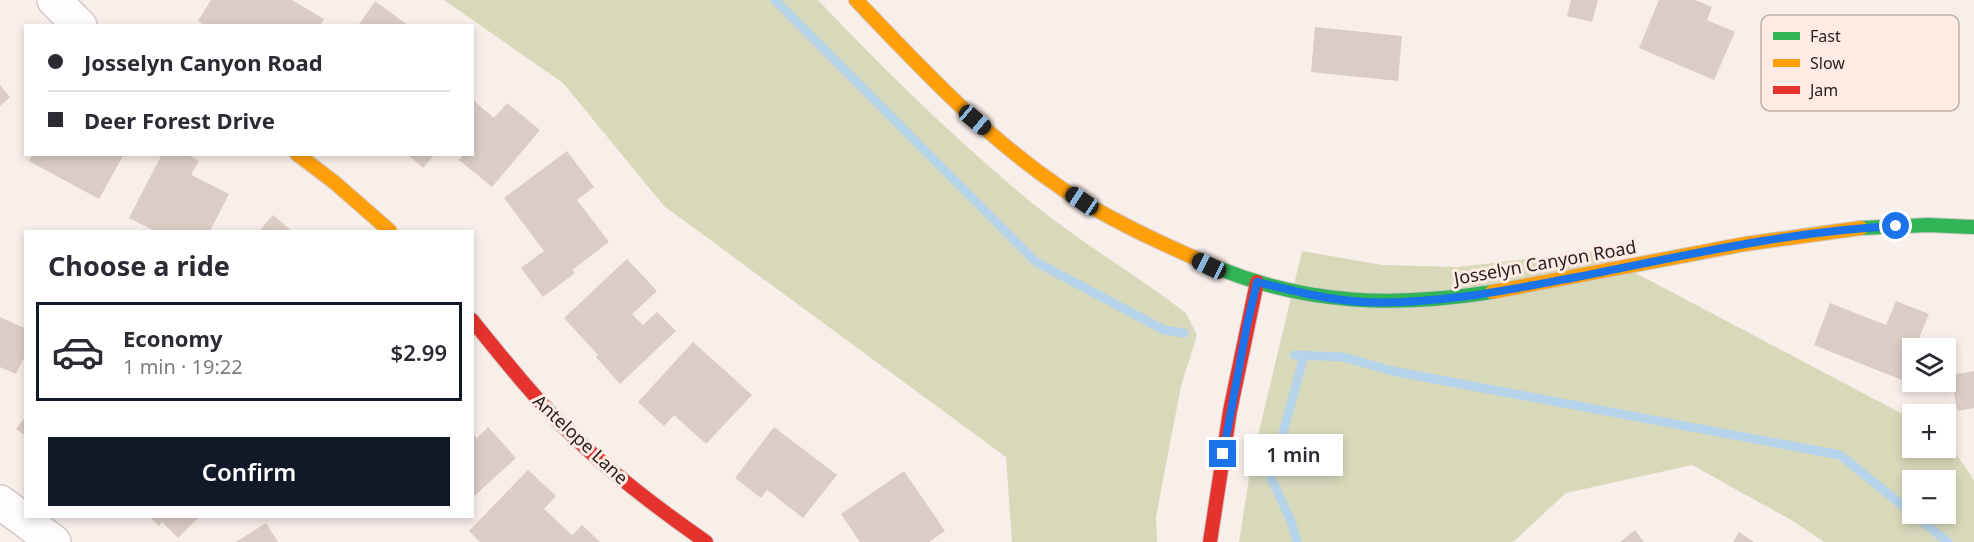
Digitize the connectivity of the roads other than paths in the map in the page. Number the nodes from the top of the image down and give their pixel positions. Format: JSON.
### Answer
{"nodes":[{"id":1,"x":54,"y":0,"type":"edge"},
{"id":2,"x":856,"y":0,"type":"edge"},
{"id":3,"x":78,"y":24,"type":"edge"},
{"id":4,"x":300,"y":156,"type":"edge"},
{"id":5,"x":1974,"y":227,"type":"edge"},
{"id":6,"x":389,"y":230,"type":"edge"},
{"id":7,"x":1257,"y":282,"type":"junction"},
{"id":8,"x":474,"y":322,"type":"edge"},
{"id":9,"x":0,"y":502,"type":"edge"},
{"id":10,"x":54,"y":542,"type":"edge"},
{"id":11,"x":706,"y":542,"type":"edge"},
{"id":12,"x":1210,"y":542,"type":"edge"}],
"edges":[{"from":1,"to":3,"type":"street"},
{"from":2,"to":7,"type":"street","name":"Josselyn Canyon Road"},
{"from":4,"to":6,"type":"street"},
{"from":5,"to":7,"type":"street","name":"Josselyn Canyon Road"},
{"from":7,"to":12,"type":"street"},
{"from":8,"to":11,"type":"street","name":"Antelope Lane"},
{"from":9,"to":10,"type":"street"}]}
